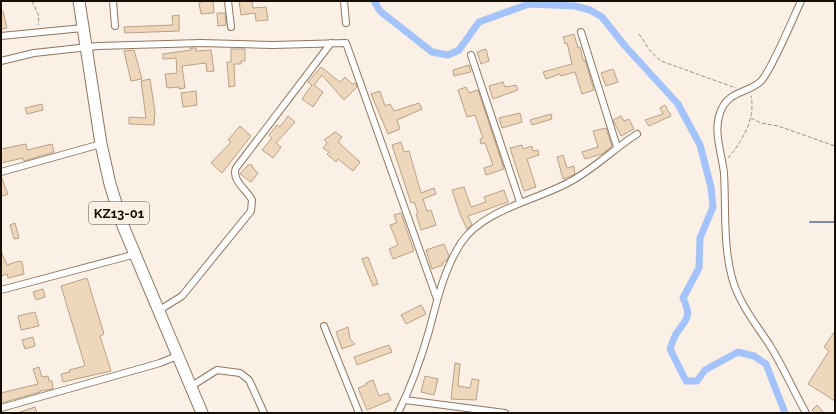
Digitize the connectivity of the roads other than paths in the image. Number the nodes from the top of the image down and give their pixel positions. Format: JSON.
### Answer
{"nodes":[{"id":1,"x":79,"y":1,"type":"edge"},
{"id":2,"x":113,"y":1,"type":"edge"},
{"id":3,"x":228,"y":1,"type":"edge"},
{"id":4,"x":344,"y":1,"type":"edge"},
{"id":5,"x":801,"y":1,"type":"edge"},
{"id":6,"x":346,"y":23,"type":"dead end"},
{"id":7,"x":115,"y":26,"type":"dead end"},
{"id":8,"x":231,"y":27,"type":"dead end"},
{"id":9,"x":83,"y":28,"type":"junction"},
{"id":10,"x":581,"y":32,"type":"dead end"},
{"id":11,"x":1,"y":36,"type":"edge"},
{"id":12,"x":331,"y":43,"type":"junction"},
{"id":13,"x":86,"y":46,"type":"junction"},
{"id":14,"x":471,"y":55,"type":"dead end"},
{"id":15,"x":1,"y":61,"type":"edge"},
{"id":16,"x":637,"y":134,"type":"dead end"},
{"id":17,"x":101,"y":144,"type":"junction"},
{"id":18,"x":617,"y":147,"type":"junction"},
{"id":19,"x":1,"y":172,"type":"edge"},
{"id":20,"x":520,"y":202,"type":"junction"},
{"id":21,"x":136,"y":254,"type":"junction"},
{"id":22,"x":1,"y":290,"type":"edge"},
{"id":23,"x":437,"y":299,"type":"junction"},
{"id":24,"x":158,"y":311,"type":"junction"},
{"id":25,"x":324,"y":326,"type":"dead end"},
{"id":26,"x":177,"y":356,"type":"junction"},
{"id":27,"x":190,"y":387,"type":"junction"},
{"id":28,"x":405,"y":400,"type":"junction"},
{"id":29,"x":1,"y":408,"type":"edge"},
{"id":30,"x":472,"y":411,"type":"edge"},
{"id":31,"x":202,"y":413,"type":"edge"},
{"id":32,"x":264,"y":413,"type":"edge"},
{"id":33,"x":359,"y":413,"type":"edge"},
{"id":34,"x":398,"y":413,"type":"edge"},
{"id":35,"x":505,"y":413,"type":"edge"},
{"id":36,"x":806,"y":413,"type":"edge"}],
"edges":[{"from":1,"to":9,"type":"highway","number":"KZ13-01"},
{"from":2,"to":7,"type":"street"},
{"from":3,"to":8,"type":"street"},
{"from":4,"to":6,"type":"street"},
{"from":5,"to":36,"type":"street"},
{"from":9,"to":11,"type":"street"},
{"from":9,"to":13,"type":"highway","number":"KZ13-01"},
{"from":10,"to":18,"type":"street"},
{"from":12,"to":13,"type":"street"},
{"from":12,"to":23,"type":"street"},
{"from":12,"to":24,"type":"street"},
{"from":13,"to":15,"type":"street"},
{"from":13,"to":17,"type":"highway","number":"KZ13-01"},
{"from":14,"to":20,"type":"street"},
{"from":16,"to":18,"type":"street"},
{"from":17,"to":19,"type":"street"},
{"from":17,"to":21,"type":"highway","number":"KZ13-01"},
{"from":18,"to":20,"type":"street"},
{"from":20,"to":23,"type":"street"},
{"from":21,"to":22,"type":"street"},
{"from":21,"to":24,"type":"highway","number":"KZ13-01"},
{"from":23,"to":28,"type":"street"},
{"from":24,"to":26,"type":"highway","number":"KZ13-01"},
{"from":25,"to":33,"type":"street"},
{"from":26,"to":27,"type":"highway","number":"KZ13-01"},
{"from":26,"to":29,"type":"street"},
{"from":27,"to":31,"type":"highway","number":"KZ13-01"},
{"from":27,"to":32,"type":"street"},
{"from":28,"to":30,"type":"street"},
{"from":28,"to":34,"type":"street"},
{"from":30,"to":35,"type":"street"}]}
